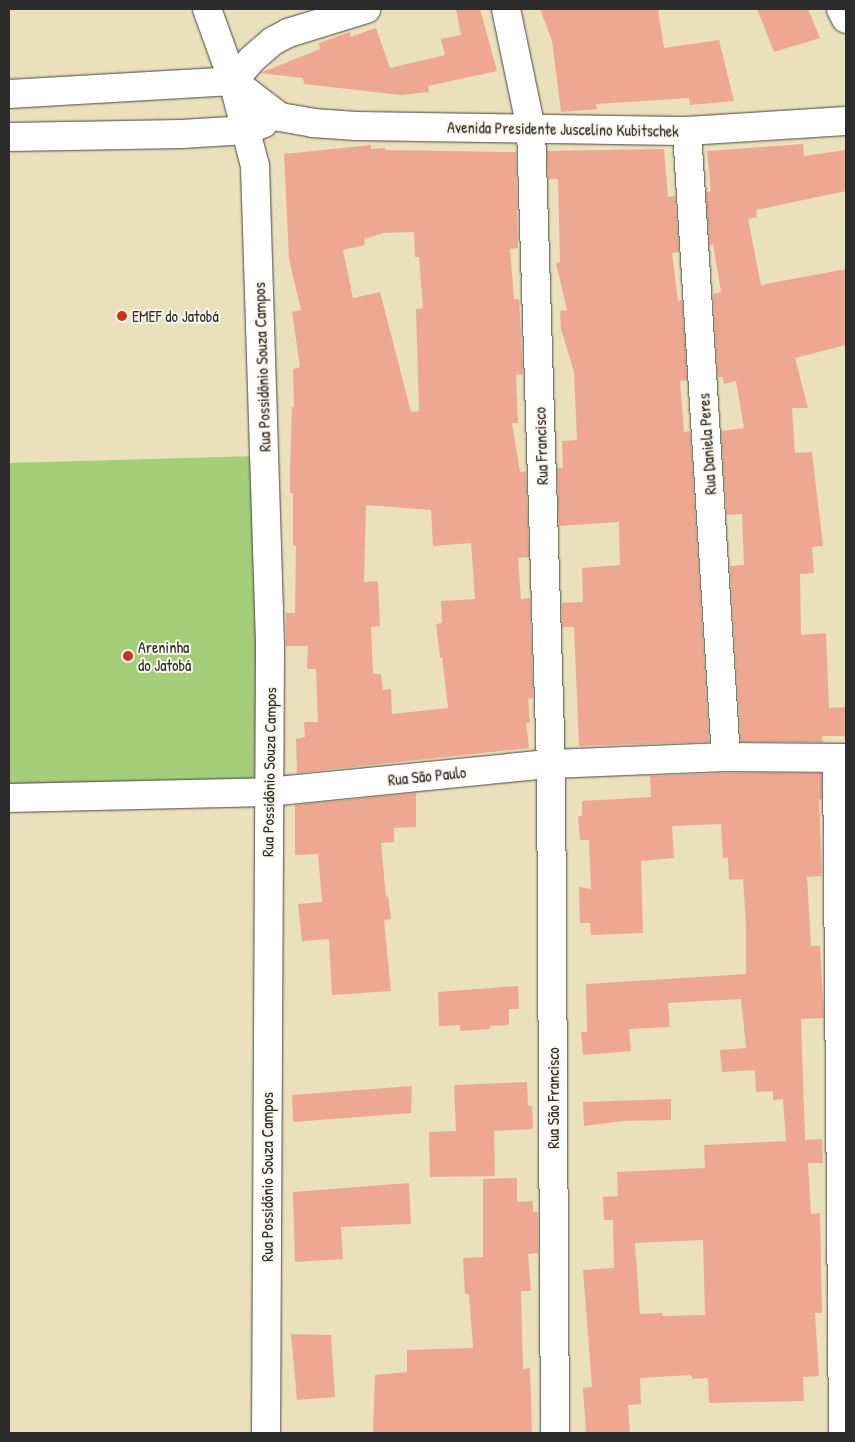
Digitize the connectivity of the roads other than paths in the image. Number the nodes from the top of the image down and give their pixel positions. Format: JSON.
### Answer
{"nodes":[{"id":1,"x":207,"y":9,"type":"edge"},
{"id":2,"x":366,"y":9,"type":"edge"},
{"id":3,"x":506,"y":9,"type":"edge"},
{"id":4,"x":841,"y":9,"type":"edge"},
{"id":5,"x":846,"y":19,"type":"edge"},
{"id":6,"x":233,"y":81,"type":"junction"},
{"id":7,"x":9,"y":94,"type":"edge"},
{"id":8,"x":280,"y":117,"type":"junction"},
{"id":9,"x":245,"y":121,"type":"junction"},
{"id":10,"x":846,"y":121,"type":"edge"},
{"id":11,"x":531,"y":129,"type":"junction"},
{"id":12,"x":687,"y":131,"type":"junction"},
{"id":13,"x":9,"y":137,"type":"edge"},
{"id":14,"x":726,"y":757,"type":"junction"},
{"id":15,"x":842,"y":758,"type":"edge"},
{"id":16,"x":551,"y":764,"type":"junction"},
{"id":17,"x":268,"y":792,"type":"junction"},
{"id":18,"x":9,"y":798,"type":"edge"},
{"id":19,"x":266,"y":1433,"type":"edge"},
{"id":20,"x":555,"y":1433,"type":"edge"},
{"id":21,"x":843,"y":1433,"type":"edge"}],
"edges":[{"from":1,"to":6,"type":"street","name":"Rua Possidônio Souza Campos"},
{"from":2,"to":6,"type":"street"},
{"from":3,"to":11,"type":"street"},
{"from":4,"to":5,"type":"street"},
{"from":6,"to":7,"type":"street"},
{"from":6,"to":8,"type":"street"},
{"from":6,"to":9,"type":"street","name":"Rua Possidônio Souza Campos"},
{"from":8,"to":9,"type":"street","name":"Avenida Presidente Juscelino Kubitschek"},
{"from":8,"to":11,"type":"street","name":"Avenida Presidente Juscelino Kubitschek"},
{"from":9,"to":13,"type":"street","name":"Avenida Presidente Juscelino Kubitschek"},
{"from":9,"to":17,"type":"street","name":"Rua Possidônio Souza Campos"},
{"from":10,"to":12,"type":"street","name":"Avenida Presidente Juscelino Kubitschek"},
{"from":11,"to":12,"type":"street","name":"Avenida Presidente Juscelino Kubitschek"},
{"from":11,"to":16,"type":"street","name":"Rua Francisco"},
{"from":12,"to":14,"type":"street","name":"Rua Daniela Peres"},
{"from":14,"to":15,"type":"street","name":"Rua São Paulo"},
{"from":14,"to":16,"type":"street","name":"Rua São Paulo"},
{"from":15,"to":21,"type":"street"},
{"from":16,"to":17,"type":"street","name":"Rua São Paulo"},
{"from":16,"to":20,"type":"street","name":"Rua São Francisco"},
{"from":17,"to":18,"type":"street","name":"Rua São Paulo"},
{"from":17,"to":19,"type":"street","name":"Rua Possidônio Souza Campos"}]}
